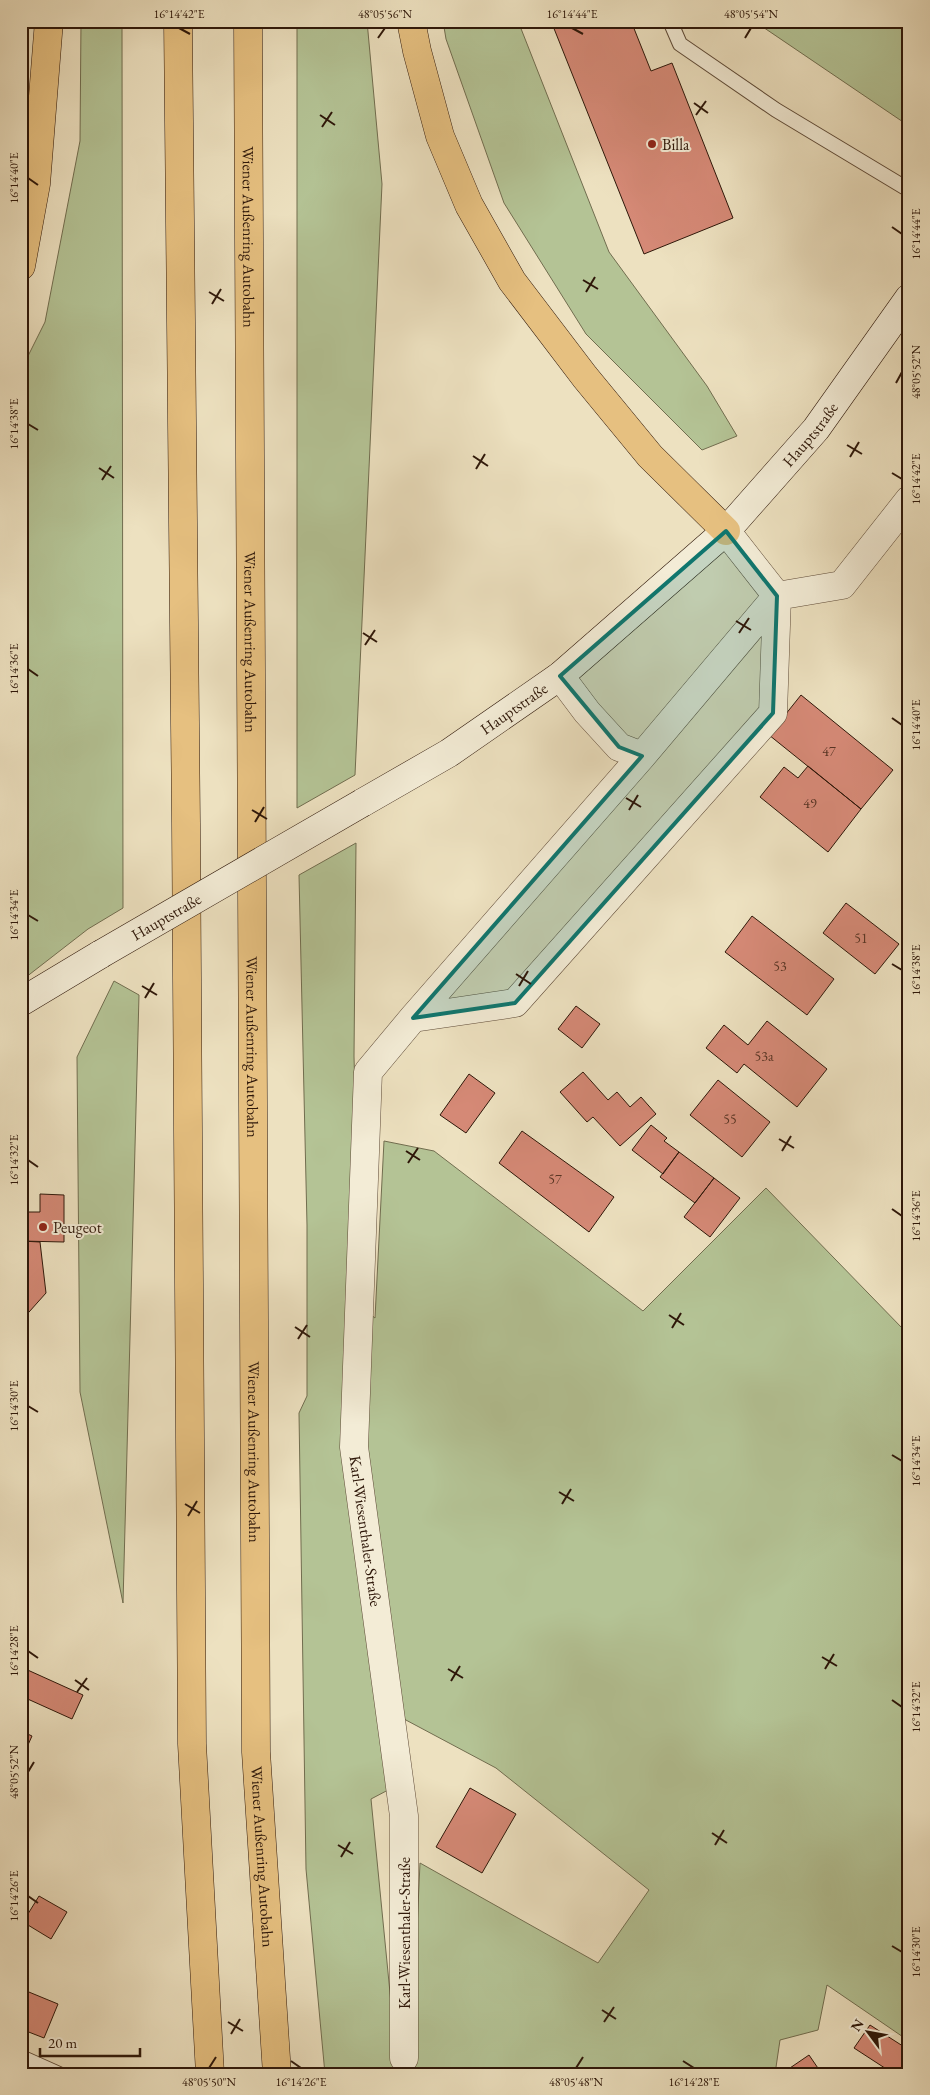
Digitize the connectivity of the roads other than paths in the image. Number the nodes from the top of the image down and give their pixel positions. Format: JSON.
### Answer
{"nodes":[{"id":1,"x":49,"y":21,"type":"edge"},
{"id":2,"x":178,"y":21,"type":"edge"},
{"id":3,"x":248,"y":21,"type":"edge"},
{"id":4,"x":411,"y":21,"type":"edge"},
{"id":5,"x":670,"y":21,"type":"edge"},
{"id":6,"x":909,"y":190,"type":"edge"},
{"id":7,"x":21,"y":266,"type":"edge"},
{"id":8,"x":909,"y":298,"type":"edge"},
{"id":9,"x":909,"y":500,"type":"edge"},
{"id":10,"x":726,"y":531,"type":"junction"},
{"id":11,"x":777,"y":596,"type":"junction"},
{"id":12,"x":560,"y":676,"type":"junction"},
{"id":13,"x":642,"y":756,"type":"junction"},
{"id":14,"x":21,"y":1002,"type":"edge"},
{"id":15,"x":413,"y":1018,"type":"junction"},
{"id":16,"x":21,"y":2057,"type":"edge"},
{"id":17,"x":404,"y":2058,"type":"dead end"},
{"id":18,"x":59,"y":2074,"type":"edge"},
{"id":19,"x":210,"y":2074,"type":"edge"},
{"id":20,"x":277,"y":2074,"type":"edge"}],
"edges":[{"from":1,"to":7,"type":"highway"},
{"from":2,"to":19,"type":"highway"},
{"from":3,"to":20,"type":"highway","name":"Wiener Außenring Autobahn"},
{"from":4,"to":10,"type":"highway"},
{"from":5,"to":6,"type":"lane"},
{"from":8,"to":10,"type":"street","name":"Hauptstraße"},
{"from":9,"to":11,"type":"street"},
{"from":10,"to":11,"type":"street"},
{"from":10,"to":12,"type":"street","name":"Hauptstraße"},
{"from":11,"to":13,"type":"street"},
{"from":11,"to":15,"type":"street"},
{"from":12,"to":13,"type":"street"},
{"from":12,"to":14,"type":"street","name":"Hauptstraße","bridge":true},
{"from":13,"to":15,"type":"street"},
{"from":15,"to":17,"type":"street","name":"Karl-Wiesenthaler-Straße"},
{"from":16,"to":18,"type":"lane"}]}
